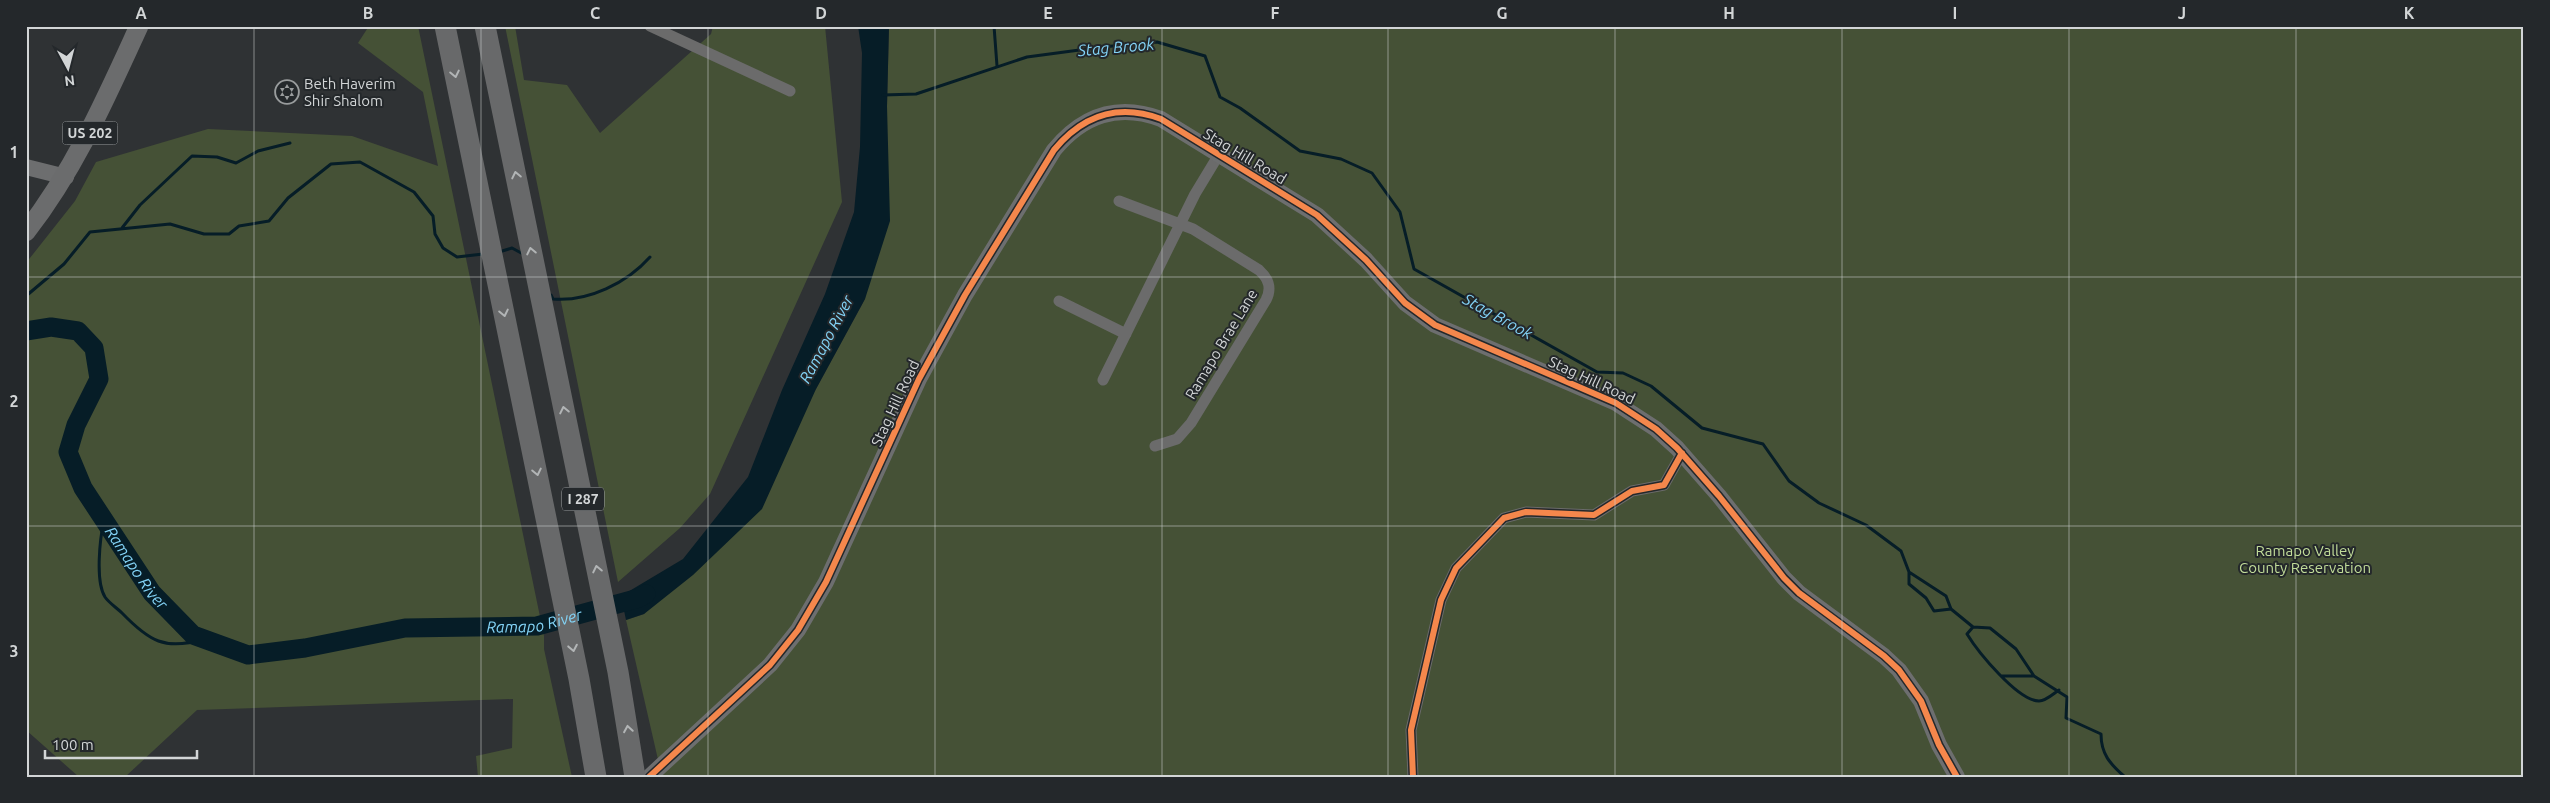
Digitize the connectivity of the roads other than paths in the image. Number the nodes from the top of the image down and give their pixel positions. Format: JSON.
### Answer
{"nodes":[{"id":1,"x":139,"y":26,"type":"edge"},
{"id":2,"x":445,"y":26,"type":"edge"},
{"id":3,"x":485,"y":26,"type":"edge"},
{"id":4,"x":650,"y":26,"type":"edge"},
{"id":5,"x":790,"y":91,"type":"dead end"},
{"id":6,"x":1218,"y":156,"type":"junction"},
{"id":7,"x":26,"y":167,"type":"edge"},
{"id":8,"x":66,"y":177,"type":"junction"},
{"id":9,"x":1119,"y":201,"type":"dead end"},
{"id":10,"x":1180,"y":224,"type":"junction"},
{"id":11,"x":26,"y":232,"type":"edge"},
{"id":12,"x":1059,"y":301,"type":"dead end"},
{"id":13,"x":1126,"y":334,"type":"junction"},
{"id":14,"x":1103,"y":380,"type":"dead end"},
{"id":15,"x":1155,"y":446,"type":"dead end"},
{"id":16,"x":1682,"y":453,"type":"junction"},
{"id":17,"x":596,"y":777,"type":"edge"},
{"id":18,"x":635,"y":777,"type":"edge"},
{"id":19,"x":649,"y":777,"type":"edge"},
{"id":20,"x":1413,"y":777,"type":"edge"},
{"id":21,"x":1958,"y":777,"type":"edge"}],
"edges":[{"from":1,"to":8,"type":"main road","number":"US 202"},
{"from":2,"to":17,"type":"highway","number":"I 287","one_way":true},
{"from":18,"to":3,"type":"highway","number":"I 287","one_way":true},
{"from":4,"to":5,"type":"street"},
{"from":6,"to":10,"type":"street"},
{"from":6,"to":16,"type":"street","name":"Stag Hill Road"},
{"from":6,"to":19,"type":"street","name":"Stag Hill Road"},
{"from":7,"to":8,"type":"street"},
{"from":8,"to":11,"type":"main road","number":"US 202"},
{"from":9,"to":10,"type":"street","name":"Ramapo Brae Lane"},
{"from":10,"to":13,"type":"street"},
{"from":10,"to":15,"type":"street","name":"Ramapo Brae Lane"},
{"from":12,"to":13,"type":"street"},
{"from":13,"to":14,"type":"street"},
{"from":16,"to":20,"type":"street"},
{"from":16,"to":21,"type":"street","name":"Stag Hill Road"}]}
